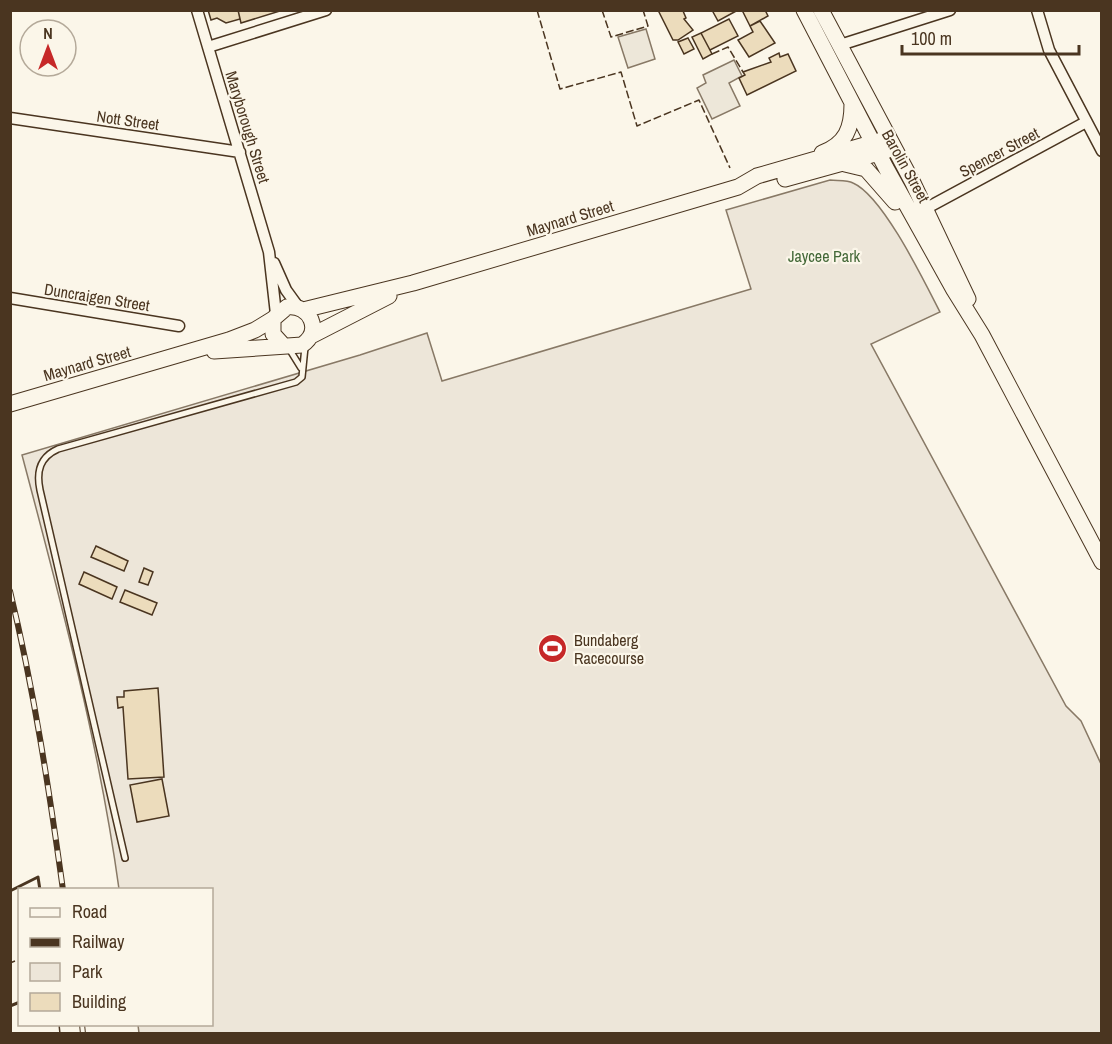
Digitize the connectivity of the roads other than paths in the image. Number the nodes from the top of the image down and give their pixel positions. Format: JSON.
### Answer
{"nodes":[{"id":1,"x":197,"y":10,"type":"edge"},
{"id":2,"x":327,"y":10,"type":"edge"},
{"id":3,"x":804,"y":10,"type":"edge"},
{"id":4,"x":821,"y":10,"type":"edge"},
{"id":5,"x":950,"y":10,"type":"edge"},
{"id":6,"x":1037,"y":10,"type":"edge"},
{"id":7,"x":840,"y":45,"type":"junction"},
{"id":8,"x":208,"y":47,"type":"junction"},
{"id":9,"x":852,"y":103,"type":"junction"},
{"id":10,"x":10,"y":118,"type":"edge"},
{"id":11,"x":1086,"y":122,"type":"junction"},
{"id":12,"x":892,"y":143,"type":"junction"},
{"id":13,"x":876,"y":149,"type":"junction"},
{"id":14,"x":1101,"y":151,"type":"edge"},
{"id":15,"x":240,"y":152,"type":"junction"},
{"id":16,"x":843,"y":164,"type":"junction"},
{"id":17,"x":789,"y":168,"type":"junction"},
{"id":18,"x":738,"y":187,"type":"junction"},
{"id":19,"x":925,"y":209,"type":"junction"},
{"id":20,"x":269,"y":252,"type":"junction"},
{"id":21,"x":940,"y":266,"type":"junction"},
{"id":22,"x":412,"y":283,"type":"junction"},
{"id":23,"x":10,"y":298,"type":"edge"},
{"id":24,"x":301,"y":309,"type":"junction"},
{"id":25,"x":275,"y":317,"type":"junction"},
{"id":26,"x":179,"y":326,"type":"dead end"},
{"id":27,"x":982,"y":335,"type":"junction"},
{"id":28,"x":308,"y":339,"type":"junction"},
{"id":29,"x":286,"y":346,"type":"junction"},
{"id":30,"x":174,"y":356,"type":"junction"},
{"id":31,"x":301,"y":369,"type":"junction"},
{"id":32,"x":10,"y":404,"type":"edge"},
{"id":33,"x":1101,"y":562,"type":"edge"},
{"id":34,"x":126,"y":858,"type":"dead end"}],
"edges":[{"from":1,"to":8,"type":"street","name":"Maryborough Street"},
{"from":2,"to":8,"type":"street"},
{"from":3,"to":9,"type":"street","name":"Barolin Street"},
{"from":4,"to":7,"type":"street","name":"Barolin Street"},
{"from":5,"to":7,"type":"street"},
{"from":6,"to":11,"type":"street"},
{"from":7,"to":12,"type":"street","name":"Barolin Street"},
{"from":8,"to":15,"type":"street","name":"Maryborough Street"},
{"from":9,"to":13,"type":"street","name":"Barolin Street"},
{"from":9,"to":17,"type":"street"},
{"from":10,"to":15,"type":"street","name":"Nott Street"},
{"from":11,"to":14,"type":"street"},
{"from":11,"to":19,"type":"street","name":"Spencer Street"},
{"from":12,"to":13,"type":"street","name":"Maynard Street"},
{"from":12,"to":19,"type":"street","name":"Barolin Street"},
{"from":13,"to":16,"type":"street","name":"Maynard Street"},
{"from":13,"to":17,"type":"street","name":"Maynard Street"},
{"from":13,"to":21,"type":"street","name":"Barolin Street"},
{"from":15,"to":20,"type":"street","name":"Maryborough Street"},
{"from":16,"to":18,"type":"street","name":"Maynard Street"},
{"from":16,"to":21,"type":"street"},
{"from":17,"to":18,"type":"street","name":"Maynard Street"},
{"from":18,"to":22,"type":"street","name":"Maynard Street"},
{"from":19,"to":27,"type":"street","name":"Barolin Street"},
{"from":20,"to":24,"type":"street","name":"Maryborough Street"},
{"from":20,"to":25,"type":"street","name":"Maryborough Street"},
{"from":21,"to":27,"type":"street","name":"Barolin Street"},
{"from":22,"to":24,"type":"street","name":"Maynard Street"},
{"from":22,"to":28,"type":"street","name":"Maynard Street"},
{"from":23,"to":26,"type":"street","name":"Duncraigen Street"},
{"from":24,"to":25,"type":"street"},
{"from":24,"to":28,"type":"street"},
{"from":25,"to":29,"type":"street"},
{"from":25,"to":30,"type":"street","name":"Maynard Street"},
{"from":27,"to":33,"type":"street","name":"Barolin Street"},
{"from":28,"to":29,"type":"street"},
{"from":28,"to":31,"type":"lane"},
{"from":29,"to":30,"type":"street","name":"Maynard Street"},
{"from":29,"to":31,"type":"lane"},
{"from":30,"to":32,"type":"street","name":"Maynard Street"},
{"from":31,"to":34,"type":"lane"}]}
